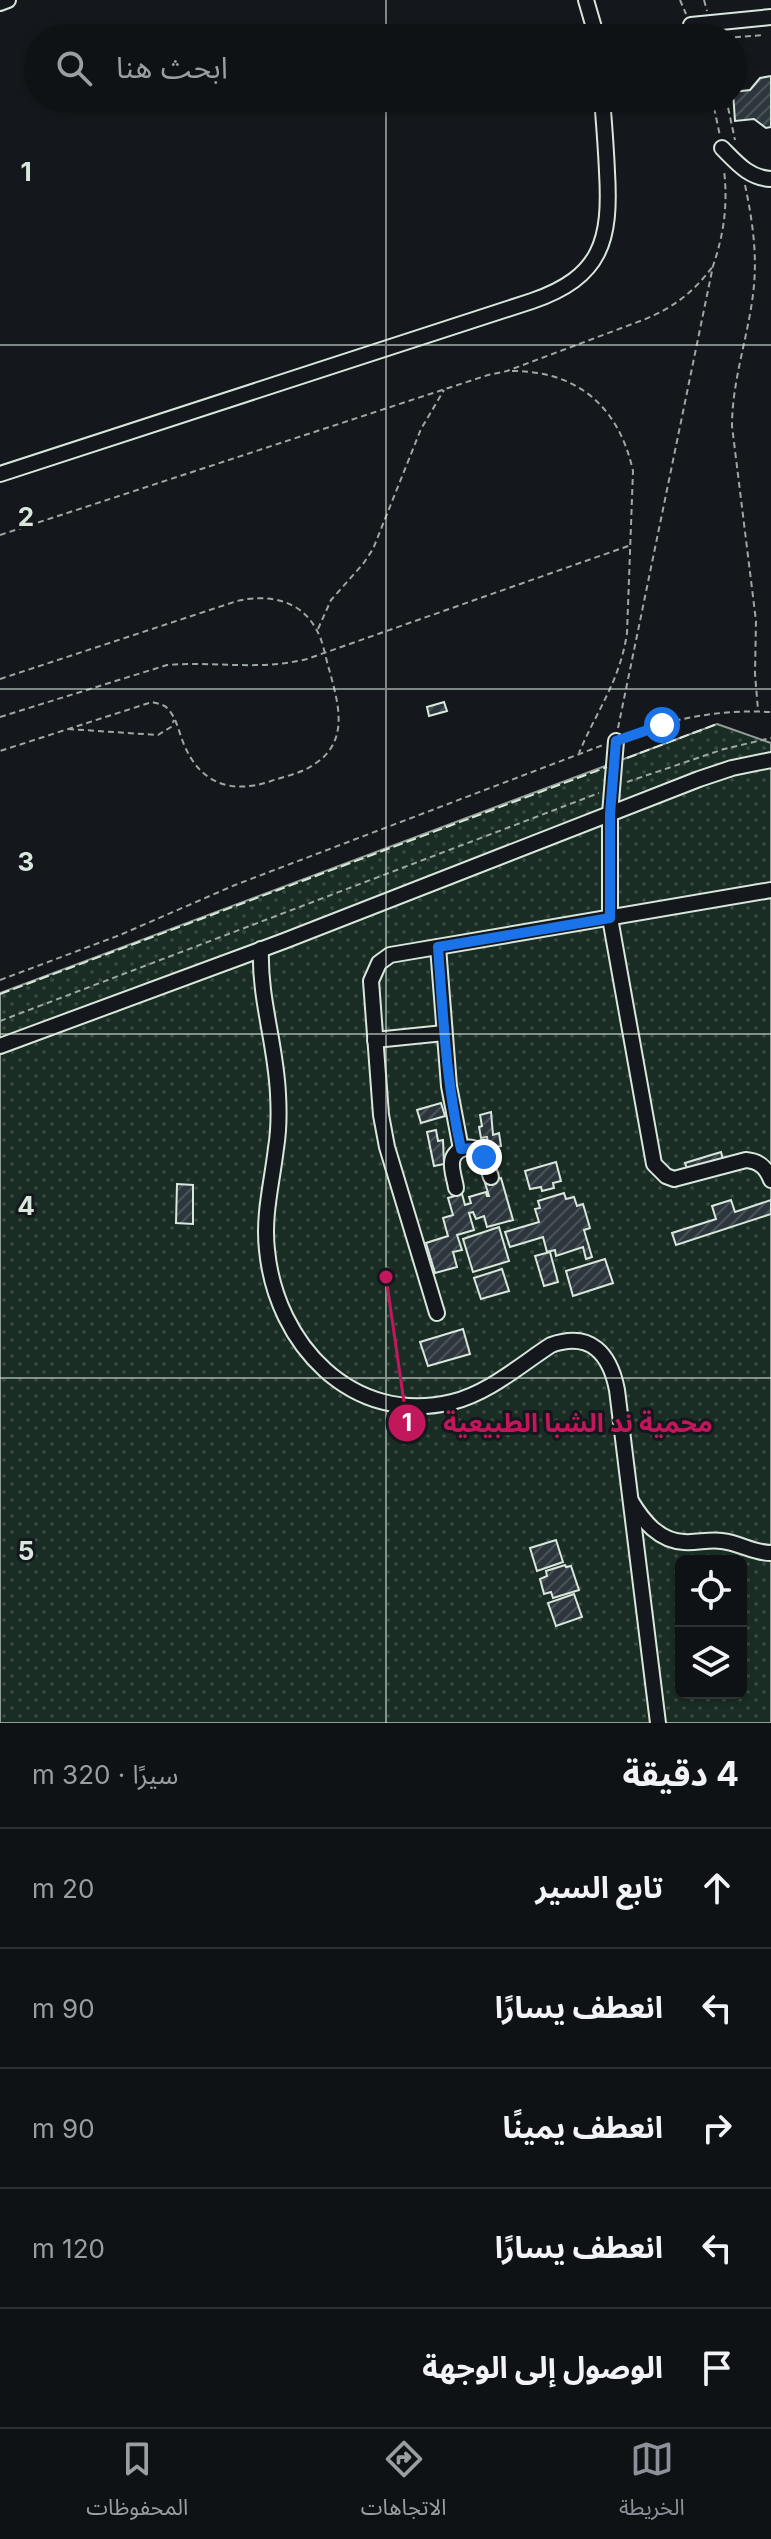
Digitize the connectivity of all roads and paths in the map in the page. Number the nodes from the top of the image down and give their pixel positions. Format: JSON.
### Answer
{"nodes":[{"id":1,"x":8,"y":0,"type":"edge"},
{"id":2,"x":586,"y":0,"type":"edge"},
{"id":3,"x":0,"y":3,"type":"edge"},
{"id":4,"x":771,"y":17,"type":"edge"},
{"id":5,"x":593,"y":24,"type":"edge"},
{"id":6,"x":701,"y":24,"type":"edge"},
{"id":7,"x":763,"y":35,"type":"dead end"},
{"id":8,"x":747,"y":36,"type":"edge"},
{"id":9,"x":603,"y":112,"type":"edge"},
{"id":10,"x":717,"y":112,"type":"edge"},
{"id":11,"x":727,"y":112,"type":"edge"},
{"id":12,"x":729,"y":145,"type":"junction"},
{"id":13,"x":740,"y":166,"type":"junction"},
{"id":14,"x":771,"y":179,"type":"edge"},
{"id":15,"x":713,"y":266,"type":"junction"},
{"id":16,"x":507,"y":371,"type":"junction"},
{"id":17,"x":444,"y":390,"type":"junction"},
{"id":18,"x":0,"y":474,"type":"edge"},
{"id":19,"x":0,"y":535,"type":"edge"},
{"id":20,"x":631,"y":545,"type":"junction"},
{"id":21,"x":317,"y":630,"type":"junction"},
{"id":22,"x":325,"y":653,"type":"junction"},
{"id":23,"x":0,"y":679,"type":"edge"},
{"id":24,"x":758,"y":711,"type":"junction"},
{"id":25,"x":771,"y":712,"type":"edge"},
{"id":26,"x":0,"y":717,"type":"edge"},
{"id":27,"x":174,"y":720,"type":"junction"},
{"id":28,"x":67,"y":729,"type":"junction"},
{"id":29,"x":771,"y":738,"type":"edge"},
{"id":30,"x":616,"y":741,"type":"junction"},
{"id":31,"x":0,"y":751,"type":"edge"},
{"id":32,"x":579,"y":753,"type":"junction"},
{"id":33,"x":771,"y":760,"type":"edge"},
{"id":34,"x":611,"y":788,"type":"junction"},
{"id":35,"x":610,"y":814,"type":"junction"},
{"id":36,"x":771,"y":890,"type":"edge"},
{"id":37,"x":610,"y":918,"type":"junction"},
{"id":38,"x":438,"y":947,"type":"junction"},
{"id":39,"x":261,"y":949,"type":"junction"},
{"id":40,"x":240,"y":957,"type":"junction"},
{"id":41,"x":0,"y":980,"type":"edge"},
{"id":42,"x":262,"y":982,"type":"junction"},
{"id":43,"x":0,"y":1021,"type":"edge"},
{"id":44,"x":444,"y":1033,"type":"junction"},
{"id":45,"x":375,"y":1040,"type":"junction"},
{"id":46,"x":0,"y":1046,"type":"edge"},
{"id":47,"x":461,"y":1149,"type":"junction"},
{"id":48,"x":491,"y":1177,"type":"dead end"},
{"id":49,"x":771,"y":1177,"type":"edge"},
{"id":50,"x":456,"y":1188,"type":"dead end"},
{"id":51,"x":437,"y":1313,"type":"dead end"},
{"id":52,"x":629,"y":1497,"type":"junction"},
{"id":53,"x":771,"y":1553,"type":"edge"},
{"id":54,"x":658,"y":1723,"type":"edge"}],
"edges":[{"from":1,"to":3,"type":"lane"},
{"from":2,"to":5,"type":"lane"},
{"from":4,"to":6,"type":"lane"},
{"from":7,"to":8,"type":"path"},
{"from":9,"to":18,"type":"lane"},
{"from":10,"to":12,"type":"path"},
{"from":11,"to":12,"type":"path"},
{"from":12,"to":13,"type":"lane"},
{"from":12,"to":15,"type":"path"},
{"from":13,"to":14,"type":"lane"},
{"from":13,"to":24,"type":"path"},
{"from":15,"to":16,"type":"path"},
{"from":15,"to":30,"type":"path"},
{"from":16,"to":17,"type":"path"},
{"from":16,"to":20,"type":"path"},
{"from":17,"to":19,"type":"path"},
{"from":17,"to":21,"type":"path"},
{"from":20,"to":22,"type":"path"},
{"from":20,"to":32,"type":"path"},
{"from":21,"to":22,"type":"path"},
{"from":21,"to":23,"type":"path"},
{"from":22,"to":26,"type":"path"},
{"from":22,"to":27,"type":"path"},
{"from":24,"to":25,"type":"path"},
{"from":24,"to":30,"type":"path"},
{"from":27,"to":28,"type":"path"},
{"from":27,"to":28,"type":"path"},
{"from":28,"to":31,"type":"path"},
{"from":29,"to":34,"type":"path"},
{"from":30,"to":32,"type":"path"},
{"from":30,"to":34,"type":"lane"},
{"from":32,"to":41,"type":"path"},
{"from":33,"to":35,"type":"lane"},
{"from":34,"to":35,"type":"lane"},
{"from":34,"to":43,"type":"path"},
{"from":35,"to":37,"type":"lane"},
{"from":35,"to":39,"type":"lane"},
{"from":36,"to":37,"type":"lane"},
{"from":37,"to":38,"type":"lane"},
{"from":37,"to":49,"type":"lane"},
{"from":38,"to":44,"type":"lane"},
{"from":38,"to":45,"type":"lane"},
{"from":39,"to":40,"type":"lane"},
{"from":39,"to":42,"type":"lane"},
{"from":40,"to":42,"type":"lane"},
{"from":40,"to":46,"type":"lane"},
{"from":42,"to":52,"type":"lane"},
{"from":44,"to":45,"type":"lane"},
{"from":44,"to":47,"type":"lane"},
{"from":45,"to":51,"type":"lane"},
{"from":47,"to":48,"type":"lane"},
{"from":47,"to":50,"type":"lane"},
{"from":52,"to":53,"type":"lane"},
{"from":52,"to":54,"type":"lane"}]}
